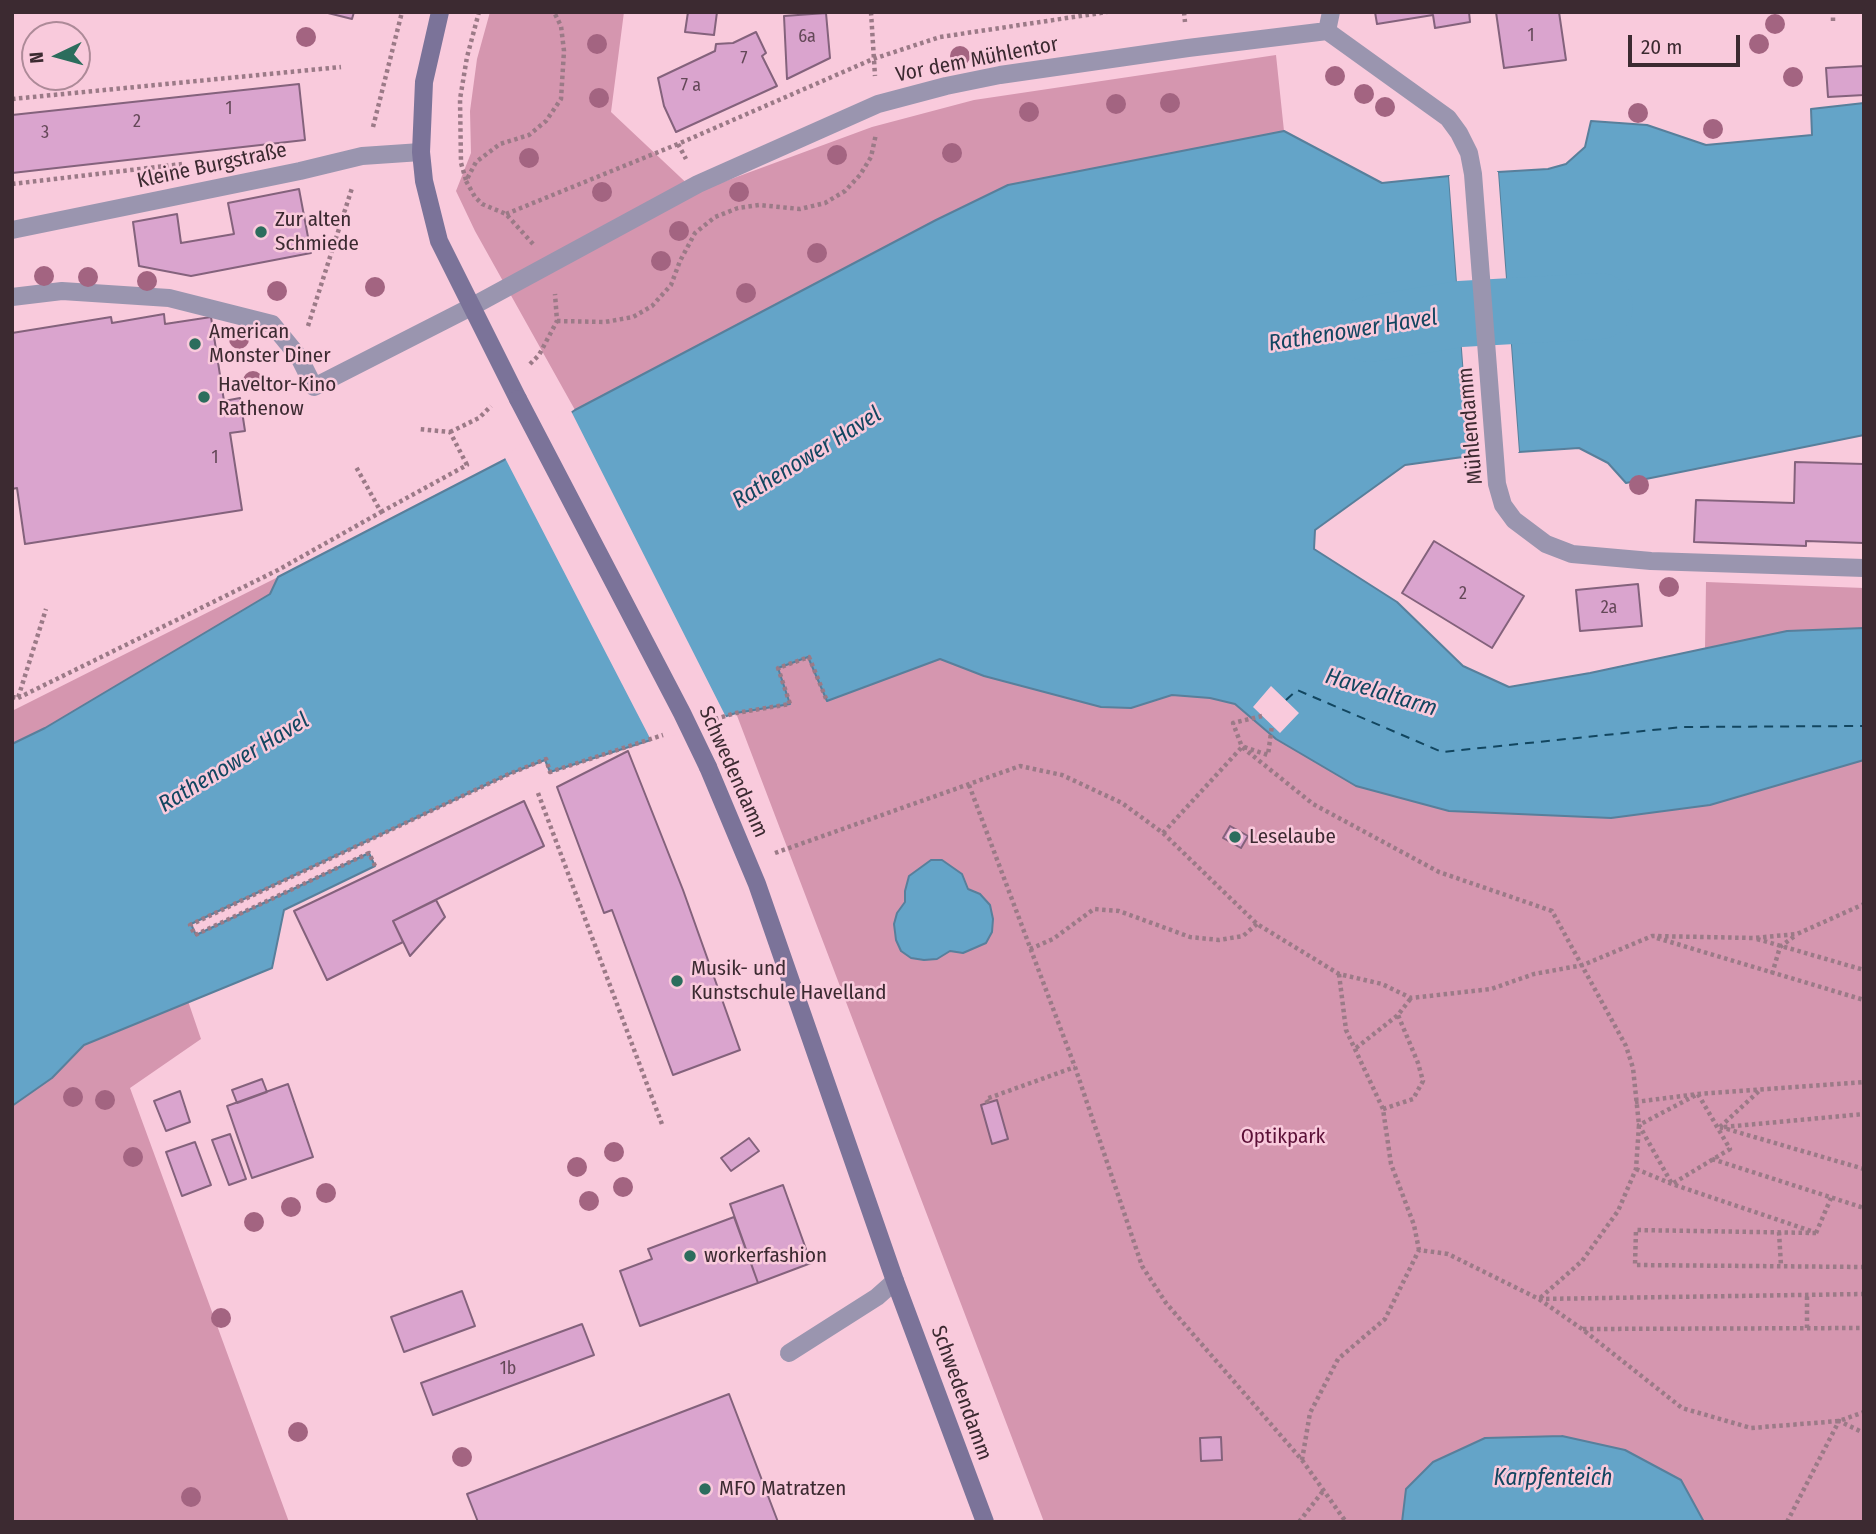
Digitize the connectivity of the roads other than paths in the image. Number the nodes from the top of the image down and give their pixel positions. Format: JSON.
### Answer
{"nodes":[{"id":1,"x":440,"y":12,"type":"edge"},
{"id":2,"x":1331,"y":12,"type":"edge"},
{"id":3,"x":1327,"y":31,"type":"junction"},
{"id":4,"x":421,"y":152,"type":"junction"},
{"id":5,"x":12,"y":230,"type":"edge"},
{"id":6,"x":12,"y":298,"type":"edge"},
{"id":7,"x":471,"y":307,"type":"junction"},
{"id":8,"x":1864,"y":568,"type":"edge"},
{"id":9,"x":895,"y":1281,"type":"junction"},
{"id":10,"x":789,"y":1353,"type":"dead end"},
{"id":11,"x":985,"y":1522,"type":"edge"}],
"edges":[{"from":1,"to":4,"type":"main road","name":"Schwedendamm"},
{"from":2,"to":3,"type":"street"},
{"from":3,"to":7,"type":"street","name":"Vor dem Mühlentor"},
{"from":3,"to":8,"type":"street","name":"Mühlendamm"},
{"from":4,"to":5,"type":"street","name":"Kleine Burgstraße"},
{"from":4,"to":7,"type":"main road","name":"Schwedendamm"},
{"from":6,"to":7,"type":"street","name":"Vor dem Mühlentor"},
{"from":7,"to":9,"type":"main road","name":"Schwedendamm","bridge":true},
{"from":9,"to":10,"type":"street"},
{"from":9,"to":11,"type":"main road","name":"Schwedendamm"}]}
